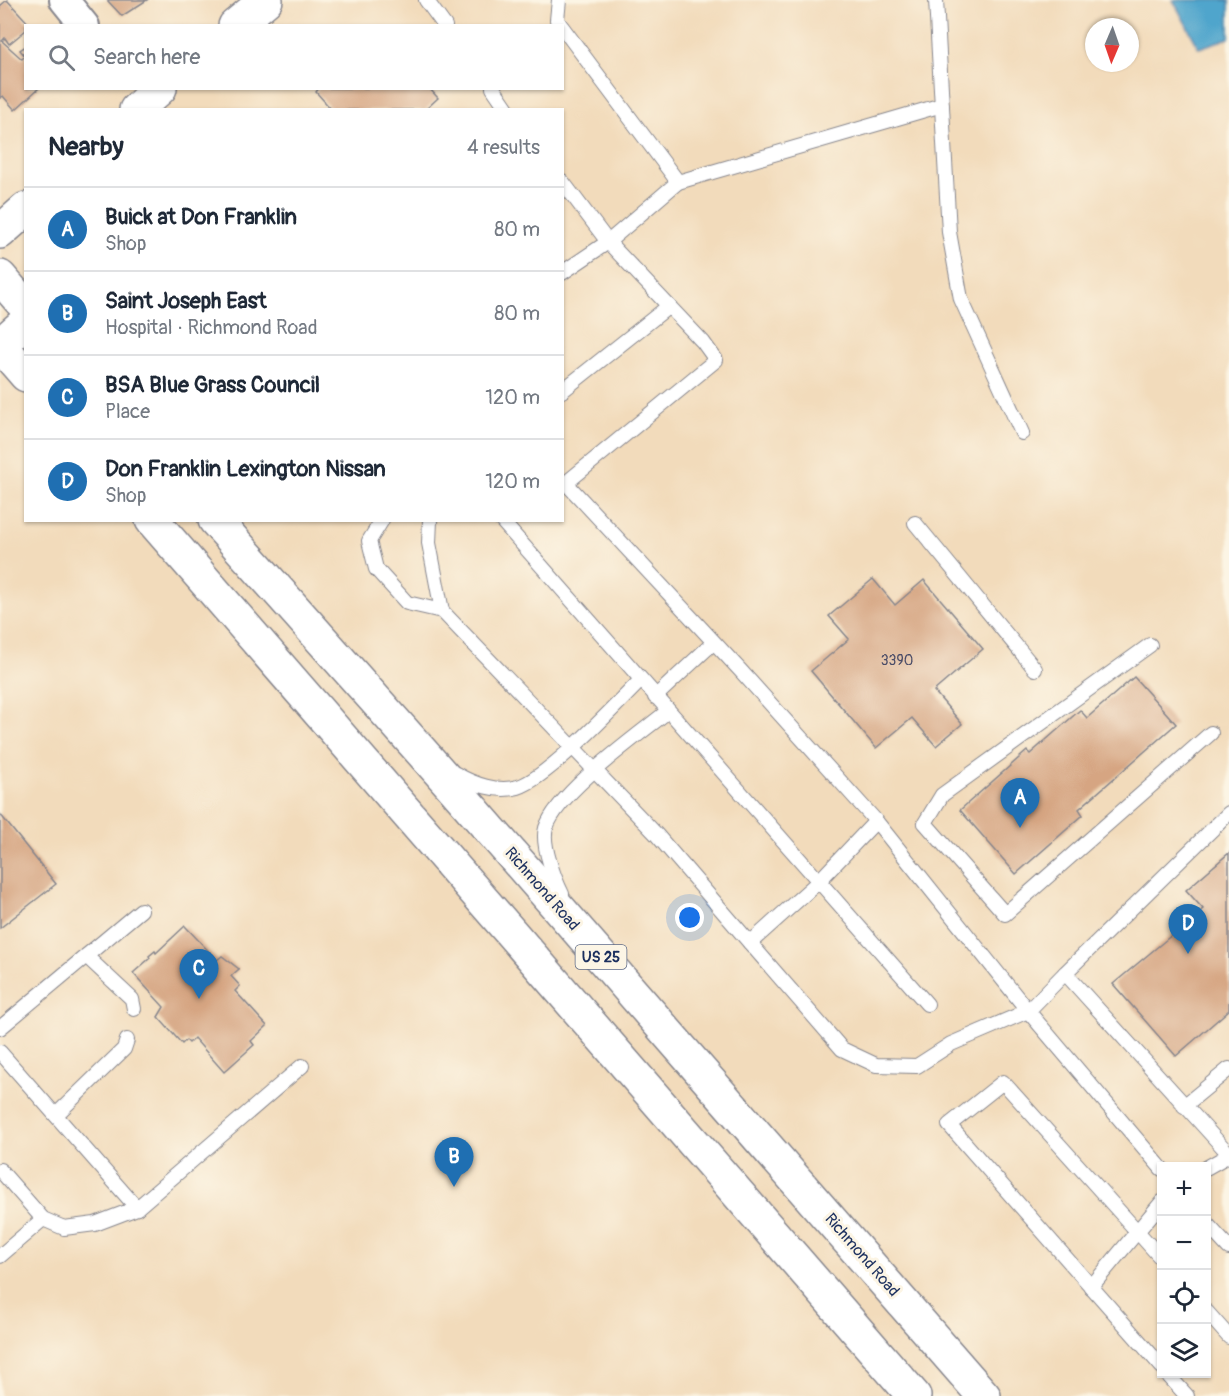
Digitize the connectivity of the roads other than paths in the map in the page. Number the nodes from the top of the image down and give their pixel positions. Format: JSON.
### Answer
{"nodes":[{"id":1,"x":64,"y":0,"type":"edge"},
{"id":2,"x":266,"y":0,"type":"edge"},
{"id":3,"x":426,"y":0,"type":"edge"},
{"id":4,"x":559,"y":0,"type":"edge"},
{"id":5,"x":936,"y":0,"type":"edge"},
{"id":6,"x":83,"y":24,"type":"edge"},
{"id":7,"x":237,"y":24,"type":"edge"},
{"id":8,"x":444,"y":24,"type":"edge"},
{"id":9,"x":560,"y":24,"type":"edge"},
{"id":10,"x":564,"y":29,"type":"edge"},
{"id":11,"x":158,"y":90,"type":"edge"},
{"id":12,"x":494,"y":90,"type":"edge"},
{"id":13,"x":942,"y":105,"type":"junction"},
{"id":14,"x":502,"y":107,"type":"edge"},
{"id":15,"x":138,"y":108,"type":"edge"},
{"id":16,"x":678,"y":182,"type":"junction"},
{"id":17,"x":564,"y":185,"type":"edge"},
{"id":18,"x":24,"y":211,"type":"edge"},
{"id":19,"x":0,"y":232,"type":"edge"},
{"id":20,"x":608,"y":242,"type":"junction"},
{"id":21,"x":564,"y":272,"type":"edge"},
{"id":22,"x":0,"y":277,"type":"edge"},
{"id":23,"x":24,"y":305,"type":"edge"},
{"id":24,"x":669,"y":306,"type":"junction"},
{"id":25,"x":24,"y":324,"type":"edge"},
{"id":26,"x":0,"y":345,"type":"edge"},
{"id":27,"x":24,"y":373,"type":"edge"},
{"id":28,"x":564,"y":389,"type":"edge"},
{"id":29,"x":1022,"y":433,"type":"dead end"},
{"id":30,"x":564,"y":481,"type":"edge"},
{"id":31,"x":154,"y":522,"type":"edge"},
{"id":32,"x":217,"y":522,"type":"edge"},
{"id":33,"x":381,"y":522,"type":"edge"},
{"id":34,"x":430,"y":522,"type":"edge"},
{"id":35,"x":503,"y":522,"type":"edge"},
{"id":36,"x":915,"y":523,"type":"dead end"},
{"id":37,"x":442,"y":611,"type":"junction"},
{"id":38,"x":713,"y":643,"type":"junction"},
{"id":39,"x":1150,"y":645,"type":"dead end"},
{"id":40,"x":1035,"y":669,"type":"dead end"},
{"id":41,"x":641,"y":680,"type":"junction"},
{"id":42,"x":655,"y":697,"type":"junction"},
{"id":43,"x":668,"y":711,"type":"junction"},
{"id":44,"x":1211,"y":733,"type":"dead end"},
{"id":45,"x":571,"y":747,"type":"junction"},
{"id":46,"x":424,"y":755,"type":"junction"},
{"id":47,"x":595,"y":772,"type":"junction"},
{"id":48,"x":1229,"y":813,"type":"edge"},
{"id":49,"x":876,"y":821,"type":"junction"},
{"id":50,"x":818,"y":882,"type":"junction"},
{"id":51,"x":141,"y":910,"type":"dead end"},
{"id":52,"x":581,"y":934,"type":"junction"},
{"id":53,"x":750,"y":943,"type":"junction"},
{"id":54,"x":86,"y":956,"type":"junction"},
{"id":55,"x":1065,"y":973,"type":"junction"},
{"id":56,"x":927,"y":1004,"type":"dead end"},
{"id":57,"x":134,"y":1009,"type":"dead end"},
{"id":58,"x":1028,"y":1011,"type":"junction"},
{"id":59,"x":0,"y":1028,"type":"edge"},
{"id":60,"x":127,"y":1040,"type":"dead end"},
{"id":61,"x":0,"y":1052,"type":"edge"},
{"id":62,"x":302,"y":1066,"type":"dead end"},
{"id":63,"x":1229,"y":1069,"type":"edge"},
{"id":64,"x":1184,"y":1106,"type":"junction"},
{"id":65,"x":56,"y":1115,"type":"junction"},
{"id":66,"x":1229,"y":1154,"type":"edge"},
{"id":67,"x":1157,"y":1163,"type":"edge"},
{"id":68,"x":1211,"y":1165,"type":"edge"},
{"id":69,"x":0,"y":1170,"type":"edge"},
{"id":70,"x":1157,"y":1206,"type":"edge"},
{"id":71,"x":137,"y":1208,"type":"junction"},
{"id":72,"x":43,"y":1219,"type":"junction"},
{"id":73,"x":1211,"y":1228,"type":"edge"},
{"id":74,"x":1136,"y":1230,"type":"junction"},
{"id":75,"x":1229,"y":1248,"type":"edge"},
{"id":76,"x":1157,"y":1254,"type":"edge"},
{"id":77,"x":0,"y":1256,"type":"edge"},
{"id":78,"x":1091,"y":1287,"type":"junction"},
{"id":79,"x":1211,"y":1317,"type":"edge"},
{"id":80,"x":1229,"y":1337,"type":"edge"},
{"id":81,"x":1157,"y":1362,"type":"edge"},
{"id":82,"x":1171,"y":1378,"type":"edge"},
{"id":83,"x":914,"y":1396,"type":"edge"},
{"id":84,"x":984,"y":1396,"type":"edge"},
{"id":85,"x":1187,"y":1396,"type":"edge"}],
"edges":[{"from":1,"to":6,"type":"street"},
{"from":2,"to":7,"type":"main road"},
{"from":3,"to":8,"type":"lane"},
{"from":4,"to":9,"type":"lane"},
{"from":5,"to":13,"type":"lane"},
{"from":10,"to":16,"type":"lane"},
{"from":11,"to":15,"type":"main road"},
{"from":12,"to":14,"type":"lane"},
{"from":13,"to":16,"type":"lane"},
{"from":13,"to":29,"type":"lane"},
{"from":16,"to":20,"type":"lane"},
{"from":17,"to":20,"type":"lane"},
{"from":18,"to":19,"type":"main road"},
{"from":20,"to":21,"type":"lane"},
{"from":20,"to":24,"type":"lane"},
{"from":22,"to":23,"type":"main road"},
{"from":24,"to":28,"type":"lane"},
{"from":24,"to":30,"type":"lane"},
{"from":25,"to":26,"type":"main road"},
{"from":26,"to":27,"type":"main road"},
{"from":30,"to":38,"type":"lane"},
{"from":31,"to":83,"type":"main road"},
{"from":32,"to":46,"type":"main road","name":"Richmond Road","number":"US 25"},
{"from":33,"to":37,"type":"lane"},
{"from":34,"to":37,"type":"lane"},
{"from":35,"to":41,"type":"lane"},
{"from":36,"to":40,"type":"lane"},
{"from":37,"to":45,"type":"lane"},
{"from":38,"to":42,"type":"lane"},
{"from":38,"to":49,"type":"lane"},
{"from":39,"to":44,"type":"lane"},
{"from":41,"to":42,"type":"lane"},
{"from":41,"to":45,"type":"lane"},
{"from":42,"to":43,"type":"lane"},
{"from":43,"to":47,"type":"lane"},
{"from":43,"to":50,"type":"lane"},
{"from":45,"to":46,"type":"lane"},
{"from":45,"to":47,"type":"lane"},
{"from":46,"to":52,"type":"main road","name":"Richmond Road","number":"US 25"},
{"from":47,"to":52,"type":"lane"},
{"from":47,"to":53,"type":"lane"},
{"from":48,"to":55,"type":"lane"},
{"from":49,"to":50,"type":"lane"},
{"from":49,"to":58,"type":"lane"},
{"from":50,"to":53,"type":"lane"},
{"from":50,"to":56,"type":"lane"},
{"from":51,"to":54,"type":"lane"},
{"from":52,"to":84,"type":"main road","name":"Richmond Road","number":"US 25"},
{"from":53,"to":58,"type":"lane"},
{"from":54,"to":57,"type":"lane"},
{"from":54,"to":59,"type":"lane"},
{"from":55,"to":58,"type":"lane"},
{"from":55,"to":64,"type":"lane"},
{"from":58,"to":67,"type":"lane"},
{"from":60,"to":65,"type":"lane"},
{"from":61,"to":65,"type":"lane"},
{"from":62,"to":71,"type":"lane"},
{"from":63,"to":64,"type":"lane"},
{"from":64,"to":66,"type":"lane"},
{"from":65,"to":71,"type":"lane"},
{"from":66,"to":68,"type":"lane"},
{"from":69,"to":72,"type":"lane"},
{"from":70,"to":74,"type":"lane"},
{"from":71,"to":72,"type":"lane"},
{"from":72,"to":77,"type":"lane"},
{"from":73,"to":75,"type":"lane"},
{"from":74,"to":76,"type":"lane"},
{"from":74,"to":78,"type":"lane"},
{"from":74,"to":78,"type":"lane"},
{"from":78,"to":81,"type":"lane"},
{"from":79,"to":80,"type":"lane"},
{"from":82,"to":85,"type":"lane"}]}
